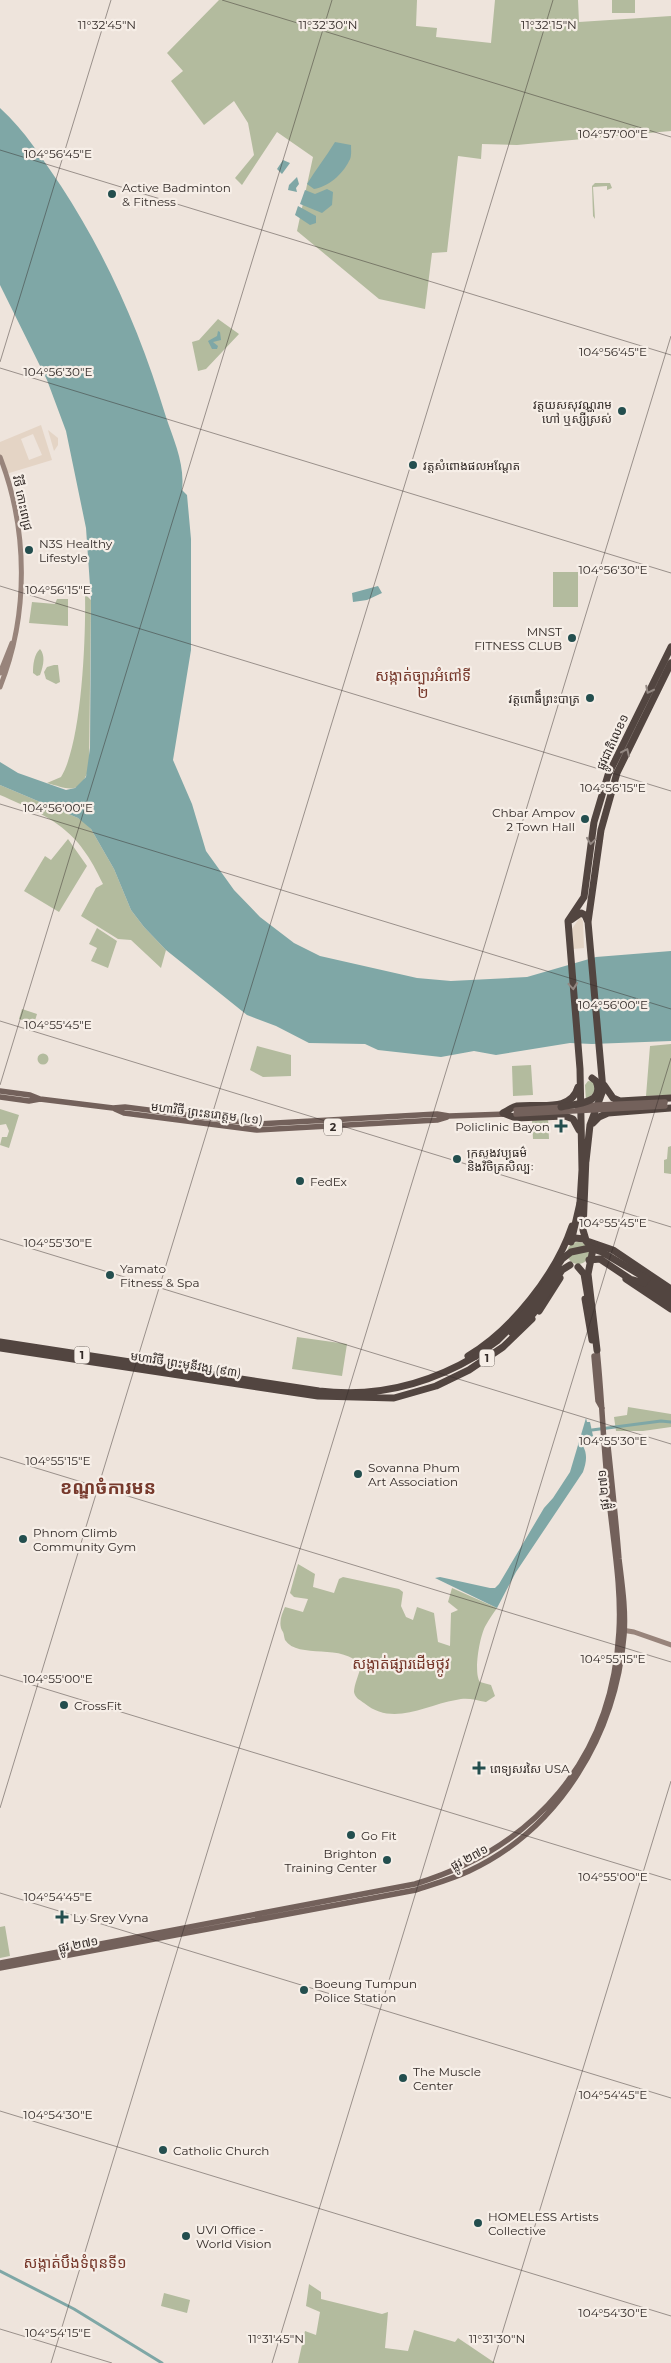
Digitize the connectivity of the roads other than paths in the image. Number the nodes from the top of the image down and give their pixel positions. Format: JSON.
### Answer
{"nodes":[{"id":1,"x":0,"y":458,"type":"edge"},
{"id":2,"x":12,"y":643,"type":"junction"},
{"id":3,"x":671,"y":647,"type":"edge"},
{"id":4,"x":671,"y":663,"type":"edge"},
{"id":5,"x":0,"y":673,"type":"edge"},
{"id":6,"x":0,"y":687,"type":"edge"},
{"id":7,"x":588,"y":922,"type":"junction"},
{"id":8,"x":568,"y":934,"type":"junction"},
{"id":9,"x":602,"y":1079,"type":"junction"},
{"id":10,"x":580,"y":1080,"type":"junction"},
{"id":11,"x":0,"y":1091,"type":"edge"},
{"id":12,"x":0,"y":1097,"type":"edge"},
{"id":13,"x":40,"y":1099,"type":"junction"},
{"id":14,"x":669,"y":1103,"type":"edge"},
{"id":15,"x":560,"y":1106,"type":"junction"},
{"id":16,"x":516,"y":1112,"type":"junction"},
{"id":17,"x":503,"y":1113,"type":"junction"},
{"id":18,"x":560,"y":1116,"type":"junction"},
{"id":19,"x":584,"y":1136,"type":"junction"},
{"id":20,"x":584,"y":1155,"type":"junction"},
{"id":21,"x":581,"y":1203,"type":"junction"},
{"id":22,"x":584,"y":1241,"type":"junction"},
{"id":23,"x":566,"y":1246,"type":"junction"},
{"id":24,"x":590,"y":1261,"type":"junction"},
{"id":25,"x":574,"y":1267,"type":"junction"},
{"id":26,"x":644,"y":1282,"type":"junction"},
{"id":27,"x":671,"y":1289,"type":"edge"},
{"id":28,"x":671,"y":1295,"type":"edge"},
{"id":29,"x":671,"y":1301,"type":"edge"},
{"id":30,"x":671,"y":1305,"type":"edge"},
{"id":31,"x":671,"y":1309,"type":"edge"},
{"id":32,"x":519,"y":1312,"type":"junction"},
{"id":33,"x":529,"y":1322,"type":"junction"},
{"id":34,"x":512,"y":1330,"type":"junction"},
{"id":35,"x":592,"y":1339,"type":"junction"},
{"id":36,"x":0,"y":1342,"type":"edge"},
{"id":37,"x":12,"y":1347,"type":"junction"},
{"id":38,"x":0,"y":1348,"type":"edge"},
{"id":39,"x":595,"y":1349,"type":"junction"},
{"id":40,"x":369,"y":1396,"type":"junction"},
{"id":41,"x":622,"y":1630,"type":"junction"},
{"id":42,"x":671,"y":1646,"type":"edge"},
{"id":43,"x":0,"y":1963,"type":"edge"},
{"id":44,"x":0,"y":1968,"type":"edge"}],
"edges":[{"from":1,"to":2,"type":"main road","name":"វិថី កោះពេជ្រ"},
{"from":2,"to":5,"type":"main road","name":"វិថី កោះពេជ្រ"},
{"from":2,"to":6,"type":"main road","name":"វិថី កោះពេជ្រ"},
{"from":3,"to":8,"type":"highway","name":"ផ្លូវជាតិលេខ១","number":"1","one_way":true},
{"from":7,"to":4,"type":"highway","name":"ផ្លូវជាតិលេខ១","number":"1","one_way":true},
{"from":7,"to":8,"type":"highway"},
{"from":7,"to":9,"type":"highway","name":"ផ្លូវជាតិលេខ១","number":"1"},
{"from":8,"to":10,"type":"highway","number":"1","one_way":true},
{"from":9,"to":14,"type":"highway"},
{"from":9,"to":19,"type":"highway","number":"1"},
{"from":10,"to":15,"type":"highway"},
{"from":10,"to":19,"type":"highway","number":"1"},
{"from":11,"to":13,"type":"main road","name":"មហាវិថី ព្រះនរោត្តម (៤១)","number":"2"},
{"from":12,"to":13,"type":"main road","name":"មហាវិថី ព្រះនរោត្តម (៤១)","number":"2"},
{"from":13,"to":17,"type":"main road","name":"មហាវិថី ព្រះនរោត្តម (៤១)","number":"2"},
{"from":14,"to":15,"type":"main road","number":"2","bridge":true},
{"from":14,"to":16,"type":"main road","number":"2","bridge":true},
{"from":14,"to":19,"type":"highway"},
{"from":15,"to":16,"type":"main road","number":"2","bridge":true},
{"from":15,"to":17,"type":"highway"},
{"from":15,"to":18,"type":"highway"},
{"from":15,"to":20,"type":"highway","bridge":true},
{"from":16,"to":17,"type":"main road","number":"2"},
{"from":17,"to":18,"type":"highway"},
{"from":18,"to":19,"type":"highway"},
{"from":19,"to":20,"type":"highway","number":"1"},
{"from":20,"to":21,"type":"highway"},
{"from":20,"to":22,"type":"highway","number":"1"},
{"from":20,"to":23,"type":"highway","number":"1"},
{"from":21,"to":22,"type":"highway"},
{"from":21,"to":23,"type":"highway","bridge":true},
{"from":22,"to":23,"type":"highway","bridge":true},
{"from":22,"to":24,"type":"highway","bridge":true},
{"from":22,"to":26,"type":"highway","bridge":true},
{"from":23,"to":25,"type":"highway","bridge":true},
{"from":23,"to":32,"type":"highway","number":"1"},
{"from":23,"to":34,"type":"highway","bridge":true},
{"from":24,"to":25,"type":"highway","bridge":true},
{"from":24,"to":26,"type":"highway","bridge":true},
{"from":24,"to":39,"type":"highway"},
{"from":25,"to":33,"type":"highway","number":"1"},
{"from":25,"to":34,"type":"highway","bridge":true},
{"from":25,"to":35,"type":"highway"},
{"from":25,"to":35,"type":"highway","bridge":true},
{"from":26,"to":27,"type":"highway"},
{"from":26,"to":28,"type":"highway"},
{"from":26,"to":29,"type":"highway"},
{"from":26,"to":30,"type":"highway"},
{"from":26,"to":31,"type":"highway"},
{"from":26,"to":34,"type":"highway","bridge":true},
{"from":32,"to":33,"type":"highway"},
{"from":32,"to":34,"type":"highway","number":"1"},
{"from":33,"to":34,"type":"highway","number":"1"},
{"from":34,"to":40,"type":"highway","number":"1"},
{"from":34,"to":40,"type":"highway","bridge":true},
{"from":34,"to":40,"type":"highway","number":"1"},
{"from":35,"to":39,"type":"highway"},
{"from":36,"to":37,"type":"highway","name":"មហាវិថី ព្រះមុនីវង្ស (៩៣)","number":"1"},
{"from":37,"to":38,"type":"highway","name":"មហាវិថី ព្រះមុនីវង្ស (៩៣)","number":"1"},
{"from":37,"to":40,"type":"highway","name":"មហាវិថី ព្រះមុនីវង្ស (៩៣)","number":"1"},
{"from":39,"to":41,"type":"main road","name":"ផ្លូវ ២៧១"},
{"from":41,"to":42,"type":"main road"},
{"from":41,"to":43,"type":"main road","name":"ផ្លូវ ២៧១"},
{"from":41,"to":44,"type":"main road","name":"ផ្លូវ ២៧១"}]}
